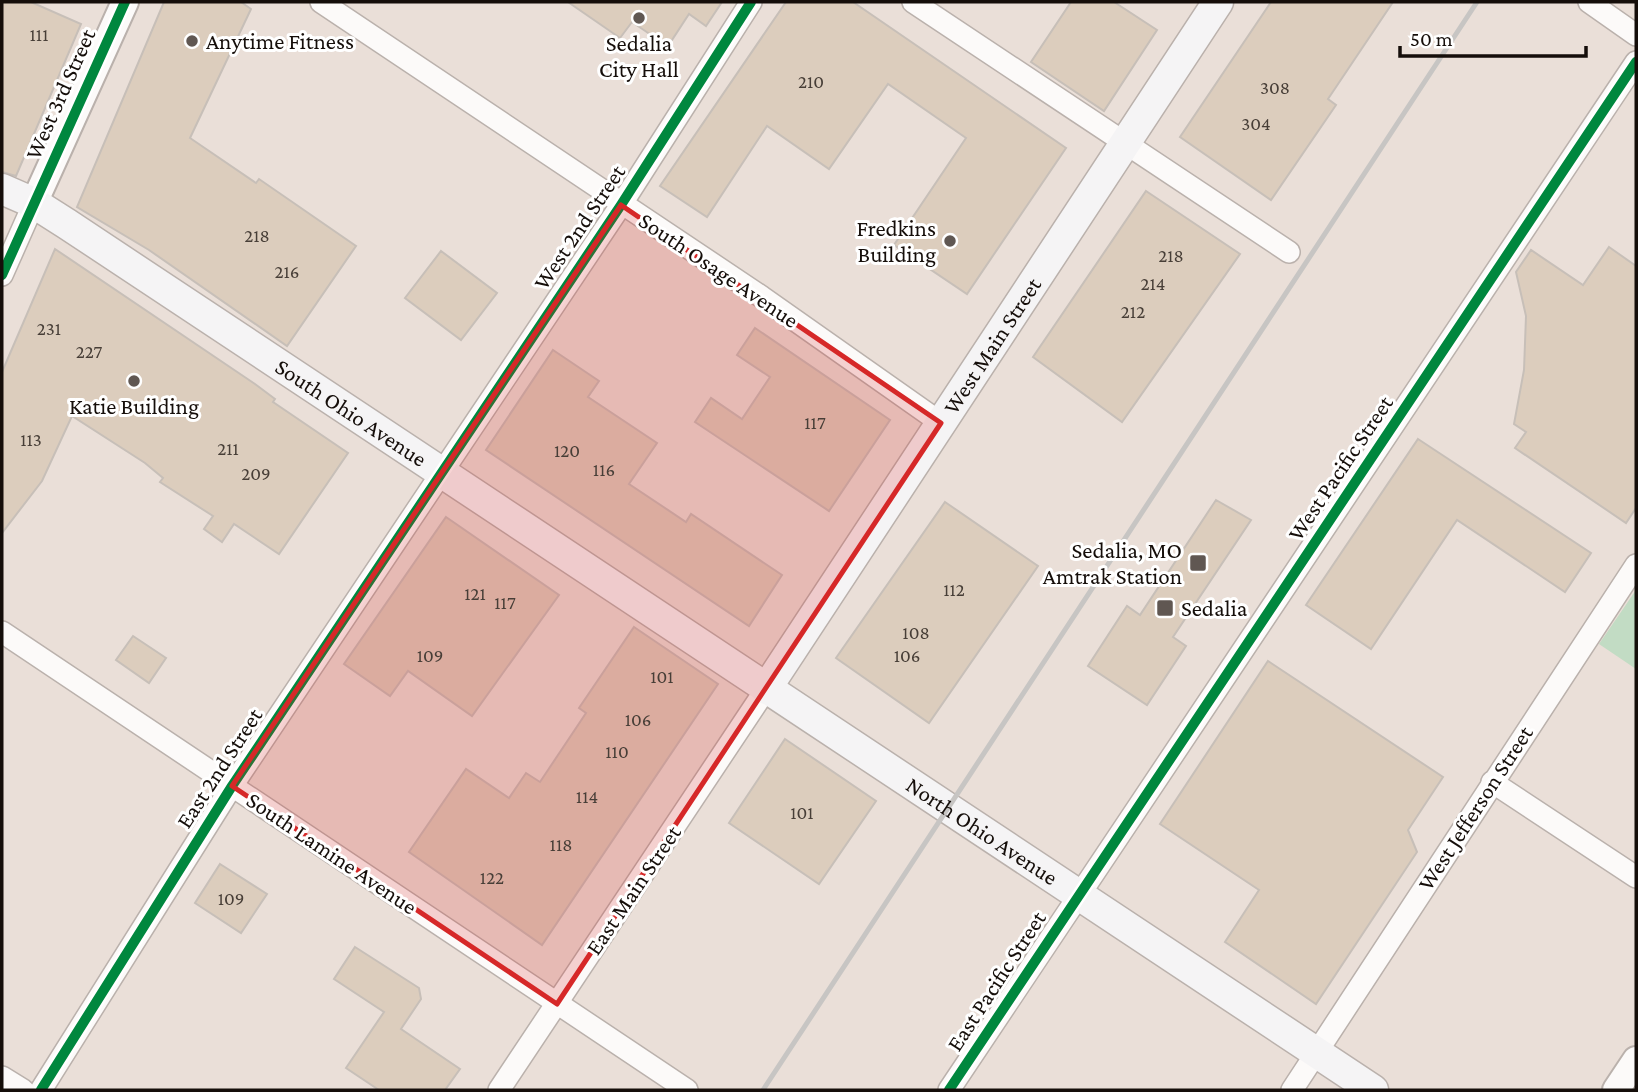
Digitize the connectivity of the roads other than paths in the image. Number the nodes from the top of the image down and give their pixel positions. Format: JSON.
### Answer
{"nodes":[{"id":1,"x":124,"y":2,"type":"edge"},
{"id":2,"x":321,"y":2,"type":"edge"},
{"id":3,"x":751,"y":2,"type":"edge"},
{"id":4,"x":913,"y":2,"type":"edge"},
{"id":5,"x":1218,"y":2,"type":"edge"},
{"id":6,"x":1589,"y":2,"type":"edge"},
{"id":7,"x":1636,"y":35,"type":"edge"},
{"id":8,"x":1636,"y":62,"type":"edge"},
{"id":9,"x":1125,"y":144,"type":"junction"},
{"id":10,"x":2,"y":189,"type":"edge"},
{"id":11,"x":34,"y":203,"type":"junction"},
{"id":12,"x":621,"y":205,"type":"junction"},
{"id":13,"x":1289,"y":252,"type":"dead end"},
{"id":14,"x":2,"y":275,"type":"edge"},
{"id":15,"x":941,"y":423,"type":"junction"},
{"id":16,"x":439,"y":473,"type":"junction"},
{"id":17,"x":1636,"y":565,"type":"edge"},
{"id":18,"x":2,"y":632,"type":"edge"},
{"id":19,"x":766,"y":689,"type":"junction"},
{"id":20,"x":1492,"y":782,"type":"junction"},
{"id":21,"x":232,"y":786,"type":"junction"},
{"id":22,"x":1636,"y":877,"type":"edge"},
{"id":23,"x":1078,"y":895,"type":"junction"},
{"id":24,"x":557,"y":1004,"type":"junction"},
{"id":25,"x":1316,"y":1053,"type":"junction"},
{"id":26,"x":1636,"y":1060,"type":"edge"},
{"id":27,"x":2,"y":1077,"type":"edge"},
{"id":28,"x":23,"y":1090,"type":"edge"},
{"id":29,"x":41,"y":1090,"type":"edge"},
{"id":30,"x":499,"y":1090,"type":"edge"},
{"id":31,"x":687,"y":1090,"type":"edge"},
{"id":32,"x":949,"y":1090,"type":"edge"},
{"id":33,"x":1292,"y":1090,"type":"edge"},
{"id":34,"x":1373,"y":1090,"type":"edge"},
{"id":35,"x":1616,"y":1090,"type":"edge"}],
"edges":[{"from":1,"to":11,"type":"street","name":"West 3rd Street"},
{"from":2,"to":12,"type":"street","name":"South Osage Avenue"},
{"from":3,"to":12,"type":"street","name":"West 2nd Street"},
{"from":4,"to":9,"type":"street"},
{"from":5,"to":9,"type":"main road","name":"West Main Street"},
{"from":6,"to":7,"type":"street"},
{"from":8,"to":23,"type":"street","name":"West Pacific Street"},
{"from":9,"to":13,"type":"street"},
{"from":9,"to":15,"type":"main road","name":"West Main Street"},
{"from":10,"to":11,"type":"main road","name":"South Ohio Avenue"},
{"from":11,"to":14,"type":"street"},
{"from":11,"to":16,"type":"main road","name":"South Ohio Avenue"},
{"from":12,"to":15,"type":"street","name":"South Osage Avenue"},
{"from":12,"to":16,"type":"street","name":"West 2nd Street"},
{"from":15,"to":19,"type":"main road","name":"West Main Street"},
{"from":16,"to":19,"type":"main road","name":"South Ohio Avenue"},
{"from":16,"to":21,"type":"street","name":"East 2nd Street"},
{"from":17,"to":20,"type":"street","name":"West Jefferson Street"},
{"from":18,"to":21,"type":"street","name":"South Lamine Avenue"},
{"from":19,"to":23,"type":"main road","name":"North Ohio Avenue"},
{"from":19,"to":24,"type":"street","name":"East Main Street"},
{"from":20,"to":22,"type":"street"},
{"from":20,"to":25,"type":"street","name":"West Jefferson Street"},
{"from":21,"to":24,"type":"street","name":"South Lamine Avenue"},
{"from":21,"to":29,"type":"street","name":"East 2nd Street"},
{"from":23,"to":25,"type":"main road","name":"North Ohio Avenue"},
{"from":23,"to":32,"type":"street","name":"East Pacific Street"},
{"from":24,"to":30,"type":"street","name":"East Main Street"},
{"from":24,"to":31,"type":"street","name":"South Lamine Avenue"},
{"from":25,"to":33,"type":"street","name":"West Jefferson Street"},
{"from":25,"to":34,"type":"main road","name":"North Ohio Avenue"},
{"from":26,"to":35,"type":"street"},
{"from":27,"to":28,"type":"street"}]}
